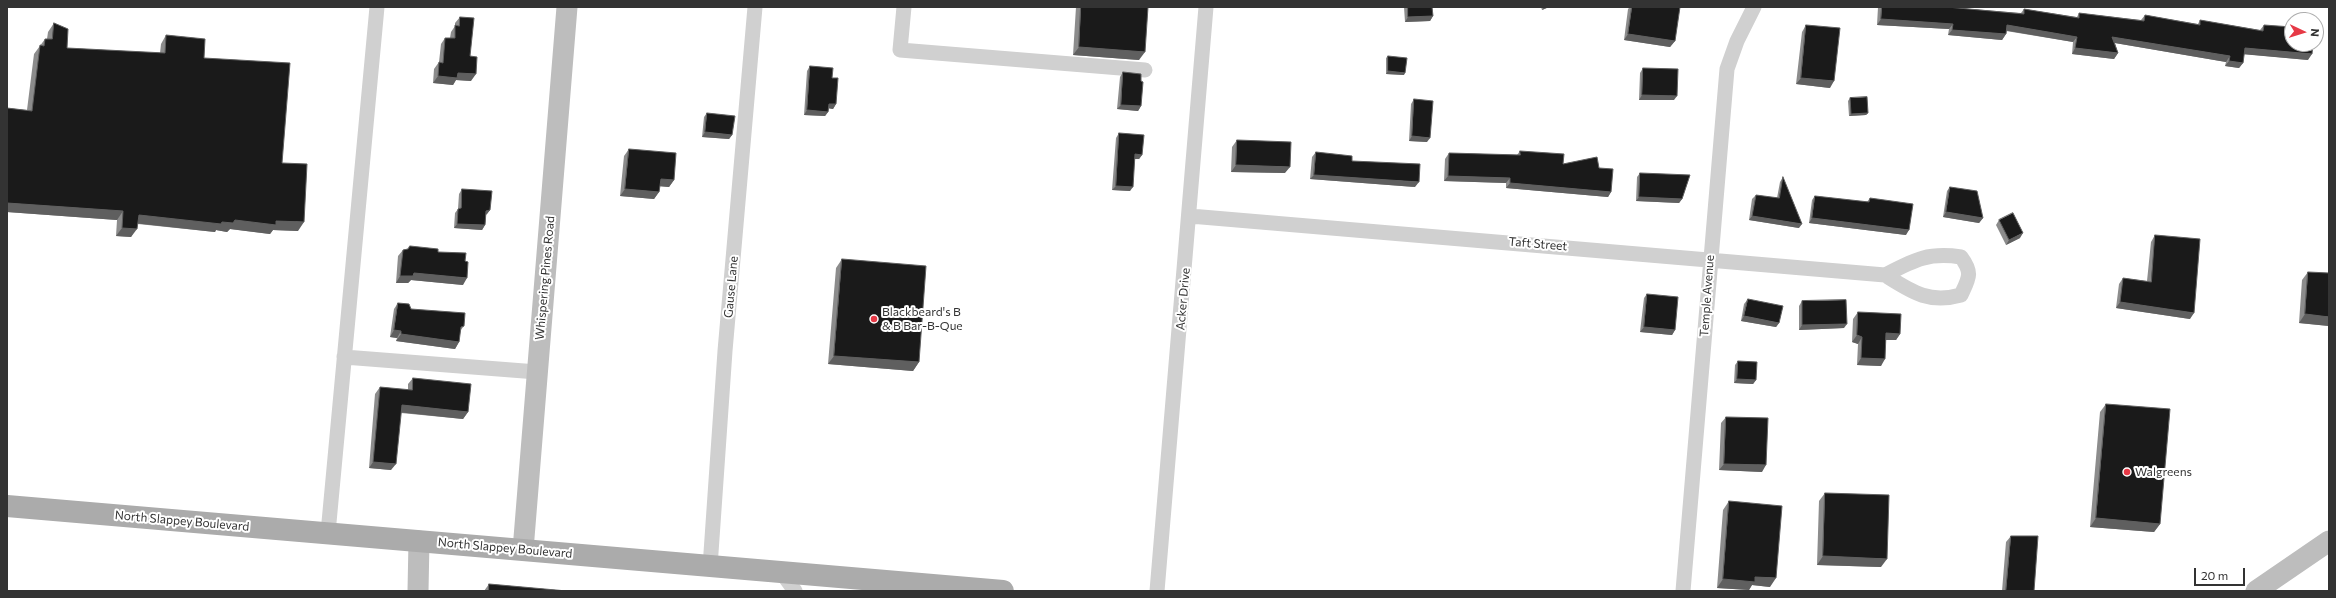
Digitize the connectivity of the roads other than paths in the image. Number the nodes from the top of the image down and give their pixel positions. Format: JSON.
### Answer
{"nodes":[{"id":1,"x":376,"y":7,"type":"edge"},
{"id":2,"x":567,"y":7,"type":"edge"},
{"id":3,"x":755,"y":7,"type":"edge"},
{"id":4,"x":904,"y":7,"type":"edge"},
{"id":5,"x":1206,"y":7,"type":"edge"},
{"id":6,"x":1754,"y":7,"type":"edge"},
{"id":7,"x":1145,"y":70,"type":"dead end"},
{"id":8,"x":1190,"y":216,"type":"junction"},
{"id":9,"x":1710,"y":258,"type":"junction"},
{"id":10,"x":1885,"y":275,"type":"junction"},
{"id":11,"x":344,"y":357,"type":"junction"},
{"id":12,"x":537,"y":372,"type":"junction"},
{"id":13,"x":7,"y":506,"type":"edge"},
{"id":14,"x":328,"y":533,"type":"junction"},
{"id":15,"x":419,"y":541,"type":"junction"},
{"id":16,"x":2329,"y":541,"type":"edge"},
{"id":17,"x":523,"y":550,"type":"junction"},
{"id":18,"x":710,"y":567,"type":"junction"},
{"id":19,"x":782,"y":572,"type":"junction"},
{"id":20,"x":418,"y":591,"type":"edge"},
{"id":21,"x":795,"y":591,"type":"edge"},
{"id":22,"x":1003,"y":591,"type":"edge"},
{"id":23,"x":1157,"y":591,"type":"edge"},
{"id":24,"x":1683,"y":591,"type":"edge"},
{"id":25,"x":2256,"y":591,"type":"edge"}],
"edges":[{"from":1,"to":11,"type":"street"},
{"from":2,"to":12,"type":"street","name":"Whispering Pines Road"},
{"from":3,"to":18,"type":"street","name":"Gause Lane"},
{"from":4,"to":7,"type":"street"},
{"from":5,"to":8,"type":"street","name":"Acker Drive"},
{"from":6,"to":9,"type":"street","name":"Temple Avenue"},
{"from":8,"to":9,"type":"street","name":"Taft Street"},
{"from":8,"to":23,"type":"street","name":"Acker Drive"},
{"from":9,"to":10,"type":"street","name":"Taft Street"},
{"from":9,"to":24,"type":"street","name":"Temple Avenue"},
{"from":10,"to":10,"type":"street","name":"Taft Street"},
{"from":11,"to":12,"type":"street"},
{"from":11,"to":14,"type":"street"},
{"from":12,"to":17,"type":"street","name":"Whispering Pines Road"},
{"from":13,"to":14,"type":"main road","name":"North Slappey Boulevard"},
{"from":14,"to":15,"type":"main road","name":"North Slappey Boulevard"},
{"from":15,"to":17,"type":"main road","name":"North Slappey Boulevard"},
{"from":15,"to":20,"type":"street"},
{"from":16,"to":25,"type":"street"},
{"from":17,"to":18,"type":"main road","name":"North Slappey Boulevard"},
{"from":18,"to":19,"type":"main road","name":"North Slappey Boulevard"},
{"from":19,"to":21,"type":"street"},
{"from":19,"to":22,"type":"main road","name":"North Slappey Boulevard"}]}
